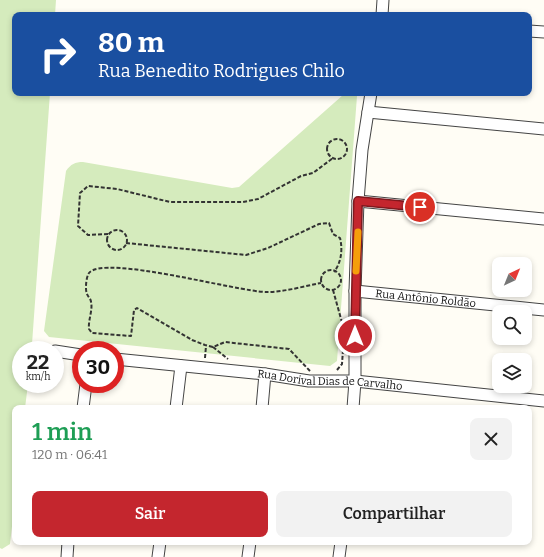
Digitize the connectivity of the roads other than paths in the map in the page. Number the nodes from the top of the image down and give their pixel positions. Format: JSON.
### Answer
{"nodes":[{"id":1,"x":383,"y":0,"type":"edge"},
{"id":2,"x":382,"y":12,"type":"edge"},
{"id":3,"x":532,"y":31,"type":"edge"},
{"id":4,"x":544,"y":32,"type":"edge"},
{"id":5,"x":371,"y":96,"type":"edge"},
{"id":6,"x":368,"y":112,"type":"junction"},
{"id":7,"x":544,"y":129,"type":"edge"},
{"id":8,"x":358,"y":201,"type":"junction"},
{"id":9,"x":544,"y":219,"type":"edge"},
{"id":10,"x":355,"y":291,"type":"junction"},
{"id":11,"x":544,"y":310,"type":"edge"},
{"id":12,"x":124,"y":360,"type":"edge"},
{"id":13,"x":180,"y":366,"type":"junction"},
{"id":14,"x":265,"y":374,"type":"junction"},
{"id":15,"x":355,"y":381,"type":"junction"},
{"id":16,"x":85,"y":393,"type":"edge"},
{"id":17,"x":544,"y":401,"type":"edge"},
{"id":18,"x":83,"y":405,"type":"edge"},
{"id":19,"x":176,"y":405,"type":"edge"},
{"id":20,"x":262,"y":405,"type":"edge"},
{"id":21,"x":353,"y":405,"type":"edge"},
{"id":22,"x":68,"y":545,"type":"edge"},
{"id":23,"x":160,"y":545,"type":"edge"},
{"id":24,"x":250,"y":545,"type":"edge"},
{"id":25,"x":341,"y":545,"type":"edge"},
{"id":26,"x":67,"y":557,"type":"edge"},
{"id":27,"x":158,"y":557,"type":"edge"},
{"id":28,"x":248,"y":557,"type":"edge"},
{"id":29,"x":339,"y":557,"type":"edge"}],
"edges":[{"from":1,"to":2,"type":"street"},
{"from":3,"to":4,"type":"street"},
{"from":5,"to":6,"type":"street"},
{"from":6,"to":7,"type":"street"},
{"from":6,"to":8,"type":"street"},
{"from":8,"to":9,"type":"street"},
{"from":8,"to":10,"type":"street"},
{"from":10,"to":11,"type":"street","name":"Rua Antônio Roldão"},
{"from":10,"to":15,"type":"street"},
{"from":12,"to":13,"type":"street","name":"Rua Dorival Dias de Carvalho"},
{"from":13,"to":14,"type":"street","name":"Rua Dorival Dias de Carvalho"},
{"from":13,"to":19,"type":"street"},
{"from":14,"to":15,"type":"street","name":"Rua Dorival Dias de Carvalho"},
{"from":14,"to":20,"type":"street"},
{"from":15,"to":17,"type":"street","name":"Rua Dorival Dias de Carvalho"},
{"from":15,"to":21,"type":"street"},
{"from":16,"to":18,"type":"street"},
{"from":22,"to":26,"type":"street"},
{"from":23,"to":27,"type":"street"},
{"from":24,"to":28,"type":"street"},
{"from":25,"to":29,"type":"street"}]}
